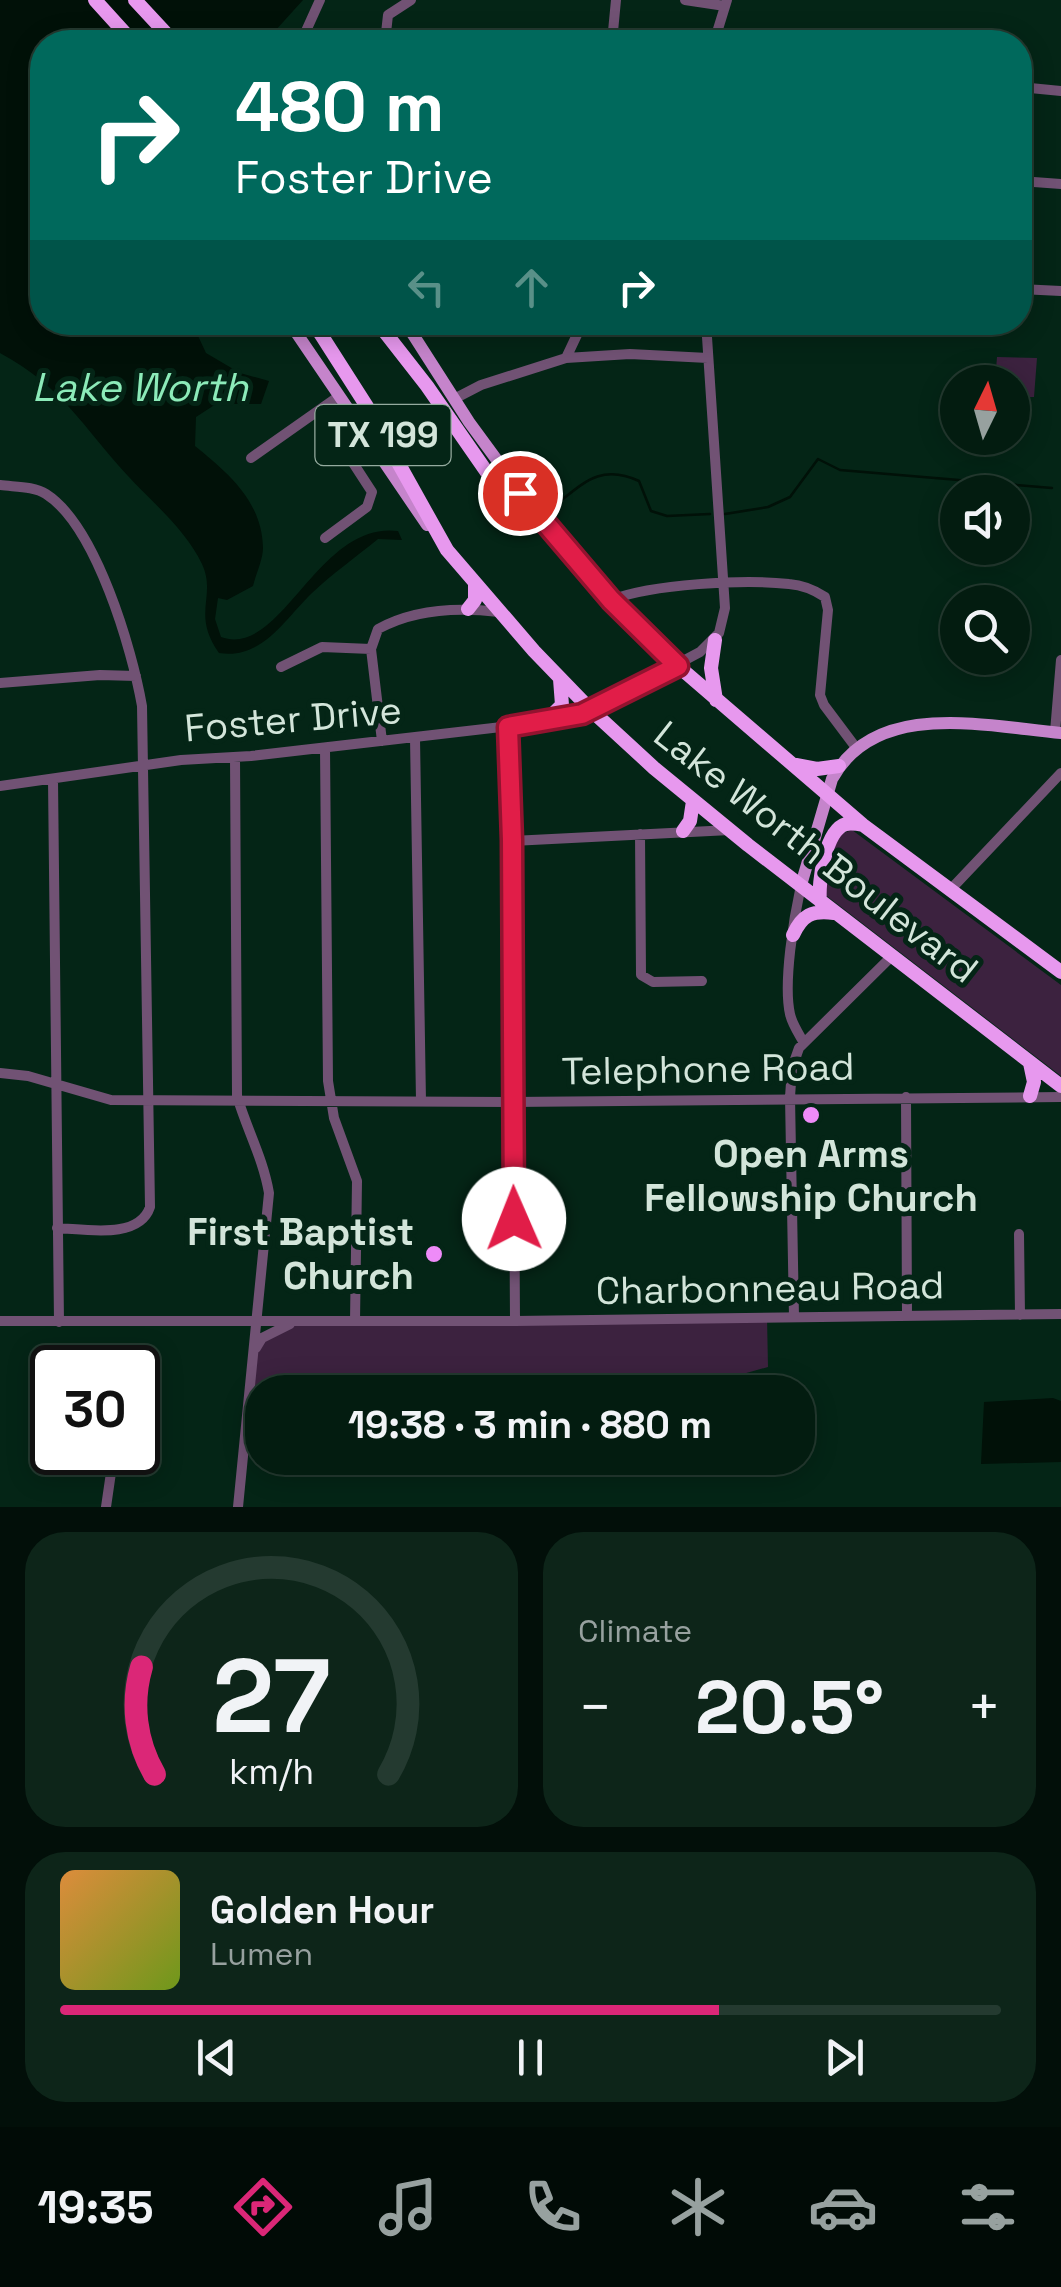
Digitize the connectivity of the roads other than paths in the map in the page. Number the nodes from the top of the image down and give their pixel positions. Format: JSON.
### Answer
{"nodes":[{"id":1,"x":96,"y":0,"type":"edge"},
{"id":2,"x":135,"y":0,"type":"edge"},
{"id":3,"x":320,"y":0,"type":"edge"},
{"id":4,"x":411,"y":0,"type":"edge"},
{"id":5,"x":616,"y":0,"type":"edge"},
{"id":6,"x":685,"y":0,"type":"edge"},
{"id":7,"x":726,"y":3,"type":"edge"},
{"id":8,"x":122,"y":30,"type":"edge"},
{"id":9,"x":163,"y":30,"type":"edge"},
{"id":10,"x":306,"y":30,"type":"edge"},
{"id":11,"x":386,"y":30,"type":"edge"},
{"id":12,"x":613,"y":30,"type":"edge"},
{"id":13,"x":718,"y":30,"type":"edge"},
{"id":14,"x":1032,"y":88,"type":"edge"},
{"id":15,"x":1061,"y":91,"type":"edge"},
{"id":16,"x":1032,"y":183,"type":"edge"},
{"id":17,"x":1061,"y":184,"type":"edge"},
{"id":18,"x":1032,"y":290,"type":"edge"},
{"id":19,"x":1061,"y":291,"type":"edge"},
{"id":20,"x":297,"y":335,"type":"edge"},
{"id":21,"x":321,"y":335,"type":"edge"},
{"id":22,"x":387,"y":335,"type":"edge"},
{"id":23,"x":577,"y":335,"type":"edge"},
{"id":24,"x":707,"y":335,"type":"edge"},
{"id":25,"x":414,"y":337,"type":"edge"},
{"id":26,"x":566,"y":358,"type":"junction"},
{"id":27,"x":708,"y":358,"type":"junction"},
{"id":28,"x":340,"y":396,"type":"junction"},
{"id":29,"x":454,"y":400,"type":"junction"},
{"id":30,"x":320,"y":412,"type":"junction"},
{"id":31,"x":250,"y":458,"type":"dead end"},
{"id":32,"x":0,"y":485,"type":"edge"},
{"id":33,"x":540,"y":519,"type":"junction"},
{"id":34,"x":325,"y":538,"type":"dead end"},
{"id":35,"x":447,"y":550,"type":"junction"},
{"id":36,"x":475,"y":584,"type":"junction"},
{"id":37,"x":724,"y":585,"type":"junction"},
{"id":38,"x":611,"y":600,"type":"junction"},
{"id":39,"x":468,"y":608,"type":"junction"},
{"id":40,"x":499,"y":612,"type":"junction"},
{"id":41,"x":715,"y":640,"type":"junction"},
{"id":42,"x":371,"y":649,"type":"junction"},
{"id":43,"x":1061,"y":660,"type":"edge"},
{"id":44,"x":678,"y":666,"type":"junction"},
{"id":45,"x":282,"y":667,"type":"dead end"},
{"id":46,"x":136,"y":676,"type":"junction"},
{"id":47,"x":560,"y":678,"type":"junction"},
{"id":48,"x":0,"y":683,"type":"edge"},
{"id":49,"x":716,"y":700,"type":"junction"},
{"id":50,"x":591,"y":710,"type":"junction"},
{"id":51,"x":545,"y":722,"type":"junction"},
{"id":52,"x":508,"y":727,"type":"junction"},
{"id":53,"x":1058,"y":732,"type":"edge"},
{"id":54,"x":415,"y":738,"type":"junction"},
{"id":55,"x":382,"y":742,"type":"junction"},
{"id":56,"x":325,"y":748,"type":"junction"},
{"id":57,"x":857,"y":750,"type":"junction"},
{"id":58,"x":236,"y":756,"type":"junction"},
{"id":59,"x":792,"y":764,"type":"junction"},
{"id":60,"x":145,"y":765,"type":"junction"},
{"id":61,"x":839,"y":766,"type":"junction"},
{"id":62,"x":1061,"y":772,"type":"edge"},
{"id":63,"x":53,"y":780,"type":"junction"},
{"id":64,"x":0,"y":786,"type":"edge"},
{"id":65,"x":828,"y":793,"type":"junction"},
{"id":66,"x":694,"y":801,"type":"junction"},
{"id":67,"x":864,"y":824,"type":"junction"},
{"id":68,"x":730,"y":830,"type":"junction"},
{"id":69,"x":683,"y":831,"type":"junction"},
{"id":70,"x":640,"y":834,"type":"junction"},
{"id":71,"x":512,"y":840,"type":"junction"},
{"id":72,"x":801,"y":885,"type":"junction"},
{"id":73,"x":952,"y":888,"type":"junction"},
{"id":74,"x":820,"y":901,"type":"junction"},
{"id":75,"x":834,"y":913,"type":"junction"},
{"id":76,"x":792,"y":935,"type":"junction"},
{"id":77,"x":892,"y":956,"type":"junction"},
{"id":78,"x":1061,"y":972,"type":"edge"},
{"id":79,"x":702,"y":980,"type":"dead end"},
{"id":80,"x":804,"y":1043,"type":"junction"},
{"id":81,"x":1030,"y":1062,"type":"junction"},
{"id":82,"x":0,"y":1073,"type":"edge"},
{"id":83,"x":57,"y":1086,"type":"junction"},
{"id":84,"x":1061,"y":1086,"type":"edge"},
{"id":85,"x":906,"y":1096,"type":"junction"},
{"id":86,"x":1030,"y":1096,"type":"junction"},
{"id":87,"x":1061,"y":1096,"type":"edge"},
{"id":88,"x":790,"y":1097,"type":"junction"},
{"id":89,"x":147,"y":1100,"type":"junction"},
{"id":90,"x":238,"y":1101,"type":"junction"},
{"id":91,"x":421,"y":1101,"type":"junction"},
{"id":92,"x":330,"y":1102,"type":"junction"},
{"id":93,"x":512,"y":1102,"type":"junction"},
{"id":94,"x":57,"y":1228,"type":"junction"},
{"id":95,"x":1019,"y":1234,"type":"dead end"},
{"id":96,"x":1061,"y":1314,"type":"edge"},
{"id":97,"x":1020,"y":1315,"type":"junction"},
{"id":98,"x":907,"y":1316,"type":"junction"},
{"id":99,"x":794,"y":1317,"type":"junction"},
{"id":100,"x":301,"y":1320,"type":"junction"},
{"id":101,"x":258,"y":1321,"type":"junction"},
{"id":102,"x":355,"y":1321,"type":"junction"},
{"id":103,"x":516,"y":1321,"type":"junction"},
{"id":104,"x":0,"y":1322,"type":"edge"},
{"id":105,"x":59,"y":1322,"type":"junction"},
{"id":106,"x":255,"y":1348,"type":"junction"},
{"id":107,"x":253,"y":1375,"type":"edge"},
{"id":108,"x":245,"y":1450,"type":"edge"},
{"id":109,"x":111,"y":1475,"type":"edge"},
{"id":110,"x":106,"y":1507,"type":"edge"},
{"id":111,"x":238,"y":1507,"type":"edge"}],
"edges":[{"from":1,"to":8,"type":"highway"},
{"from":2,"to":9,"type":"highway"},
{"from":3,"to":10,"type":"street"},
{"from":4,"to":11,"type":"street"},
{"from":5,"to":12,"type":"street"},
{"from":6,"to":7,"type":"street"},
{"from":7,"to":13,"type":"street"},
{"from":14,"to":15,"type":"street"},
{"from":16,"to":17,"type":"street"},
{"from":18,"to":19,"type":"street"},
{"from":20,"to":28,"type":"main road","name":"Lake Worth Boulevard","number":"TX 199"},
{"from":21,"to":35,"type":"highway","number":"TX 199"},
{"from":22,"to":33,"type":"highway","number":"TX 199"},
{"from":23,"to":26,"type":"street"},
{"from":24,"to":27,"type":"street"},
{"from":25,"to":29,"type":"main road","name":"Lake Worth Boulevard","number":"TX 199"},
{"from":26,"to":27,"type":"street"},
{"from":26,"to":29,"type":"street"},
{"from":27,"to":37,"type":"street"},
{"from":28,"to":30,"type":"street"},
{"from":28,"to":35,"type":"main road","name":"Lake Worth Boulevard","number":"TX 199"},
{"from":29,"to":33,"type":"main road","name":"Lake Worth Boulevard","number":"TX 199"},
{"from":30,"to":31,"type":"street"},
{"from":30,"to":34,"type":"street"},
{"from":32,"to":46,"type":"street"},
{"from":33,"to":38,"type":"highway","name":"Lake Worth Boulevard","number":"TX 199"},
{"from":35,"to":36,"type":"highway","name":"Lake Worth Boulevard","number":"TX 199"},
{"from":36,"to":39,"type":"highway"},
{"from":36,"to":40,"type":"highway","name":"Lake Worth Boulevard","number":"TX 199"},
{"from":37,"to":38,"type":"street"},
{"from":37,"to":41,"type":"street"},
{"from":37,"to":57,"type":"street"},
{"from":38,"to":44,"type":"highway","name":"Lake Worth Boulevard","number":"TX 199"},
{"from":39,"to":40,"type":"street"},
{"from":39,"to":42,"type":"street"},
{"from":40,"to":47,"type":"highway","name":"Lake Worth Boulevard","number":"TX 199"},
{"from":41,"to":44,"type":"street","name":"Foster Drive"},
{"from":41,"to":49,"type":"highway"},
{"from":42,"to":45,"type":"street"},
{"from":42,"to":55,"type":"street"},
{"from":43,"to":53,"type":"street"},
{"from":44,"to":49,"type":"highway","name":"Lake Worth Boulevard","number":"TX 199"},
{"from":44,"to":50,"type":"street","name":"Foster Drive"},
{"from":46,"to":48,"type":"street"},
{"from":46,"to":60,"type":"street"},
{"from":47,"to":50,"type":"highway","name":"Lake Worth Boulevard","number":"TX 199"},
{"from":47,"to":51,"type":"highway"},
{"from":49,"to":59,"type":"highway","name":"Lake Worth Boulevard","number":"TX 199"},
{"from":50,"to":51,"type":"street","name":"Foster Drive"},
{"from":50,"to":66,"type":"highway","name":"Lake Worth Boulevard","number":"TX 199"},
{"from":51,"to":52,"type":"street","name":"Foster Drive"},
{"from":52,"to":54,"type":"street","name":"Foster Drive"},
{"from":52,"to":71,"type":"street"},
{"from":53,"to":57,"type":"main road"},
{"from":54,"to":55,"type":"street","name":"Foster Drive"},
{"from":54,"to":91,"type":"street"},
{"from":55,"to":56,"type":"street","name":"Foster Drive"},
{"from":56,"to":58,"type":"street","name":"Foster Drive"},
{"from":56,"to":92,"type":"street"},
{"from":57,"to":61,"type":"main road"},
{"from":58,"to":60,"type":"street","name":"Foster Drive"},
{"from":58,"to":90,"type":"street"},
{"from":59,"to":61,"type":"highway"},
{"from":59,"to":65,"type":"highway","name":"Lake Worth Boulevard","number":"TX 199"},
{"from":60,"to":63,"type":"street","name":"Foster Drive"},
{"from":60,"to":89,"type":"street"},
{"from":61,"to":65,"type":"main road"},
{"from":62,"to":73,"type":"street"},
{"from":63,"to":64,"type":"street","name":"Foster Drive"},
{"from":63,"to":83,"type":"street"},
{"from":65,"to":67,"type":"highway","name":"Lake Worth Boulevard","number":"TX 199"},
{"from":65,"to":72,"type":"main road"},
{"from":66,"to":68,"type":"highway","name":"Lake Worth Boulevard","number":"TX 199"},
{"from":66,"to":69,"type":"highway"},
{"from":67,"to":73,"type":"highway","name":"Lake Worth Boulevard","number":"TX 199"},
{"from":67,"to":74,"type":"highway"},
{"from":68,"to":69,"type":"street"},
{"from":68,"to":72,"type":"highway","name":"Lake Worth Boulevard","number":"TX 199"},
{"from":69,"to":70,"type":"street"},
{"from":70,"to":71,"type":"street"},
{"from":70,"to":79,"type":"street"},
{"from":71,"to":93,"type":"street"},
{"from":72,"to":74,"type":"highway","name":"Lake Worth Boulevard","number":"TX 199"},
{"from":72,"to":76,"type":"street"},
{"from":73,"to":78,"type":"highway","name":"Lake Worth Boulevard","number":"TX 199"},
{"from":74,"to":75,"type":"highway","name":"Lake Worth Boulevard","number":"TX 199"},
{"from":75,"to":76,"type":"highway"},
{"from":75,"to":77,"type":"highway","name":"Lake Worth Boulevard","number":"TX 199"},
{"from":76,"to":80,"type":"street"},
{"from":77,"to":80,"type":"street"},
{"from":77,"to":81,"type":"highway","name":"Lake Worth Boulevard","number":"TX 199"},
{"from":80,"to":88,"type":"street"},
{"from":81,"to":84,"type":"highway","name":"Lake Worth Boulevard","number":"TX 199"},
{"from":81,"to":86,"type":"highway"},
{"from":82,"to":83,"type":"street","name":"Telephone Road"},
{"from":83,"to":89,"type":"street","name":"Telephone Road"},
{"from":83,"to":94,"type":"street"},
{"from":85,"to":86,"type":"street","name":"Telephone Road"},
{"from":85,"to":88,"type":"street","name":"Telephone Road"},
{"from":85,"to":98,"type":"street"},
{"from":86,"to":87,"type":"street","name":"Telephone Road"},
{"from":88,"to":93,"type":"street","name":"Telephone Road"},
{"from":88,"to":99,"type":"street"},
{"from":89,"to":90,"type":"street","name":"Telephone Road"},
{"from":89,"to":94,"type":"street"},
{"from":90,"to":92,"type":"street","name":"Telephone Road"},
{"from":90,"to":101,"type":"street"},
{"from":91,"to":92,"type":"street","name":"Telephone Road"},
{"from":91,"to":93,"type":"street","name":"Telephone Road"},
{"from":92,"to":102,"type":"street"},
{"from":93,"to":103,"type":"street"},
{"from":94,"to":105,"type":"street"},
{"from":95,"to":97,"type":"street"},
{"from":96,"to":97,"type":"street","name":"Charbonneau Road"},
{"from":97,"to":98,"type":"street","name":"Charbonneau Road"},
{"from":98,"to":99,"type":"street","name":"Charbonneau Road"},
{"from":99,"to":103,"type":"street","name":"Charbonneau Road"},
{"from":100,"to":101,"type":"street","name":"Charbonneau Road"},
{"from":100,"to":102,"type":"street","name":"Charbonneau Road"},
{"from":100,"to":106,"type":"street"},
{"from":101,"to":105,"type":"street","name":"Charbonneau Road"},
{"from":101,"to":106,"type":"street"},
{"from":102,"to":103,"type":"street","name":"Charbonneau Road"},
{"from":104,"to":105,"type":"street","name":"Charbonneau Road"},
{"from":106,"to":107,"type":"street"},
{"from":108,"to":111,"type":"street"},
{"from":109,"to":110,"type":"street"}]}
